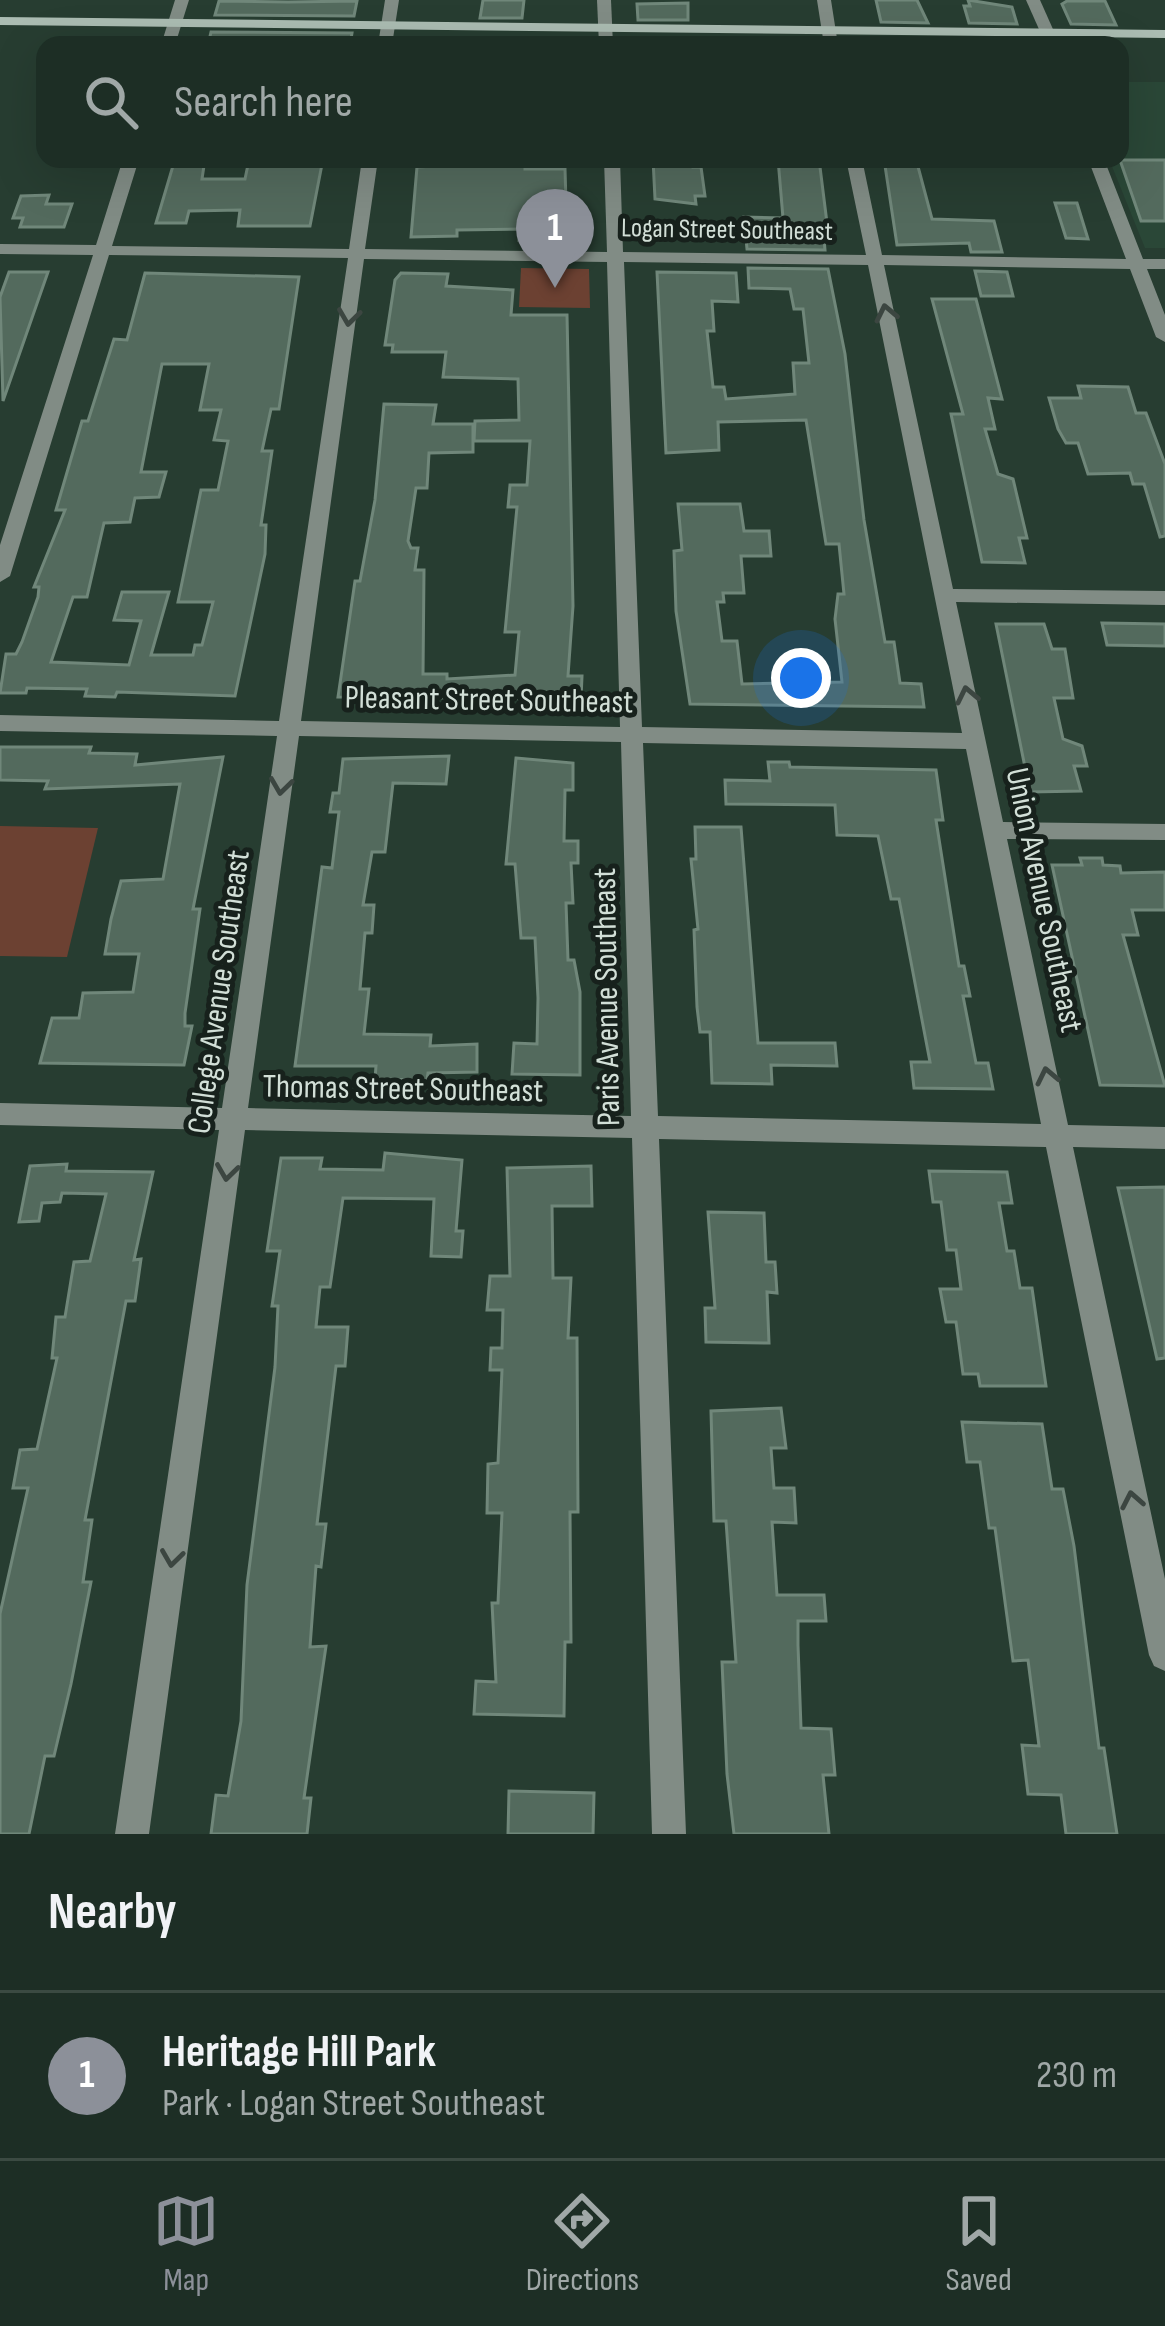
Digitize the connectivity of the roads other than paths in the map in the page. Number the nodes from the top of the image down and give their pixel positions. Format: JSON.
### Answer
{"nodes":[{"id":1,"x":182,"y":0,"type":"edge"},
{"id":2,"x":392,"y":0,"type":"edge"},
{"id":3,"x":604,"y":0,"type":"edge"},
{"id":4,"x":824,"y":0,"type":"edge"},
{"id":5,"x":1034,"y":0,"type":"edge"},
{"id":6,"x":0,"y":21,"type":"edge"},
{"id":7,"x":175,"y":24,"type":"junction"},
{"id":8,"x":388,"y":25,"type":"junction"},
{"id":9,"x":605,"y":26,"type":"junction"},
{"id":10,"x":1165,"y":34,"type":"edge"},
{"id":11,"x":171,"y":36,"type":"edge"},
{"id":12,"x":386,"y":36,"type":"edge"},
{"id":13,"x":606,"y":36,"type":"edge"},
{"id":14,"x":792,"y":36,"type":"edge"},
{"id":15,"x":829,"y":36,"type":"edge"},
{"id":16,"x":1049,"y":36,"type":"edge"},
{"id":17,"x":1119,"y":36,"type":"edge"},
{"id":18,"x":127,"y":168,"type":"edge"},
{"id":19,"x":369,"y":168,"type":"edge"},
{"id":20,"x":612,"y":168,"type":"edge"},
{"id":21,"x":856,"y":168,"type":"edge"},
{"id":22,"x":1099,"y":168,"type":"edge"},
{"id":23,"x":0,"y":249,"type":"edge"},
{"id":24,"x":103,"y":251,"type":"junction"},
{"id":25,"x":358,"y":253,"type":"junction"},
{"id":26,"x":617,"y":256,"type":"junction"},
{"id":27,"x":875,"y":260,"type":"junction"},
{"id":28,"x":1136,"y":263,"type":"junction"},
{"id":29,"x":1165,"y":264,"type":"edge"},
{"id":30,"x":1165,"y":337,"type":"edge"},
{"id":31,"x":0,"y":576,"type":"edge"},
{"id":32,"x":946,"y":595,"type":"junction"},
{"id":33,"x":1165,"y":598,"type":"edge"},
{"id":34,"x":0,"y":723,"type":"edge"},
{"id":35,"x":289,"y":730,"type":"junction"},
{"id":36,"x":634,"y":735,"type":"junction"},
{"id":37,"x":977,"y":740,"type":"junction"},
{"id":38,"x":995,"y":830,"type":"junction"},
{"id":39,"x":1165,"y":832,"type":"edge"},
{"id":40,"x":0,"y":1114,"type":"edge"},
{"id":41,"x":234,"y":1123,"type":"junction"},
{"id":42,"x":643,"y":1127,"type":"junction"},
{"id":43,"x":1060,"y":1136,"type":"junction"},
{"id":44,"x":1165,"y":1138,"type":"edge"},
{"id":45,"x":1153,"y":1548,"type":"edge"},
{"id":46,"x":1165,"y":1655,"type":"edge"},
{"id":47,"x":132,"y":1834,"type":"edge"},
{"id":48,"x":669,"y":1834,"type":"edge"}],
"edges":[{"from":1,"to":7,"type":"street"},
{"from":2,"to":8,"type":"street"},
{"from":3,"to":9,"type":"street"},
{"from":4,"to":15,"type":"street"},
{"from":5,"to":16,"type":"street"},
{"from":6,"to":7,"type":"main road"},
{"from":7,"to":8,"type":"main road"},
{"from":7,"to":11,"type":"street"},
{"from":8,"to":9,"type":"main road"},
{"from":8,"to":12,"type":"street"},
{"from":9,"to":13,"type":"street"},
{"from":9,"to":14,"type":"main road"},
{"from":10,"to":17,"type":"main road"},
{"from":18,"to":24,"type":"street"},
{"from":19,"to":25,"type":"street","name":"College Avenue Southeast"},
{"from":20,"to":26,"type":"street","name":"Paris Avenue Southeast"},
{"from":21,"to":27,"type":"street","name":"Union Avenue Southeast"},
{"from":22,"to":28,"type":"street"},
{"from":23,"to":24,"type":"street","name":"Logan Street Southeast"},
{"from":24,"to":25,"type":"street","name":"Logan Street Southeast"},
{"from":24,"to":31,"type":"street"},
{"from":25,"to":26,"type":"street","name":"Logan Street Southeast"},
{"from":25,"to":35,"type":"street","name":"College Avenue Southeast","one_way":true},
{"from":26,"to":27,"type":"street","name":"Logan Street Southeast"},
{"from":26,"to":36,"type":"street","name":"Paris Avenue Southeast"},
{"from":27,"to":28,"type":"street","name":"Logan Street Southeast"},
{"from":32,"to":27,"type":"street","name":"Union Avenue Southeast","one_way":true},
{"from":28,"to":29,"type":"street","name":"Logan Street Southeast"},
{"from":28,"to":30,"type":"street"},
{"from":32,"to":33,"type":"street"},
{"from":37,"to":32,"type":"street","name":"Union Avenue Southeast","one_way":true},
{"from":34,"to":35,"type":"street","name":"Pleasant Street Southeast"},
{"from":35,"to":36,"type":"street","name":"Pleasant Street Southeast"},
{"from":35,"to":41,"type":"street","name":"College Avenue Southeast","one_way":true},
{"from":36,"to":37,"type":"street","name":"Pleasant Street Southeast"},
{"from":36,"to":42,"type":"street","name":"Paris Avenue Southeast"},
{"from":37,"to":38,"type":"street","name":"Union Avenue Southeast"},
{"from":38,"to":39,"type":"street"},
{"from":43,"to":38,"type":"street","name":"Union Avenue Southeast","one_way":true},
{"from":40,"to":41,"type":"street","name":"Thomas Street Southeast"},
{"from":41,"to":42,"type":"street","name":"Thomas Street Southeast"},
{"from":41,"to":47,"type":"street","name":"College Avenue Southeast","one_way":true},
{"from":42,"to":43,"type":"street","name":"Thomas Street Southeast"},
{"from":42,"to":48,"type":"street","name":"Paris Avenue Southeast"},
{"from":43,"to":44,"type":"street","name":"Thomas Street Southeast"},
{"from":45,"to":43,"type":"street","name":"Union Avenue Southeast","one_way":true},
{"from":45,"to":46,"type":"street","name":"Union Avenue Southeast"}]}
